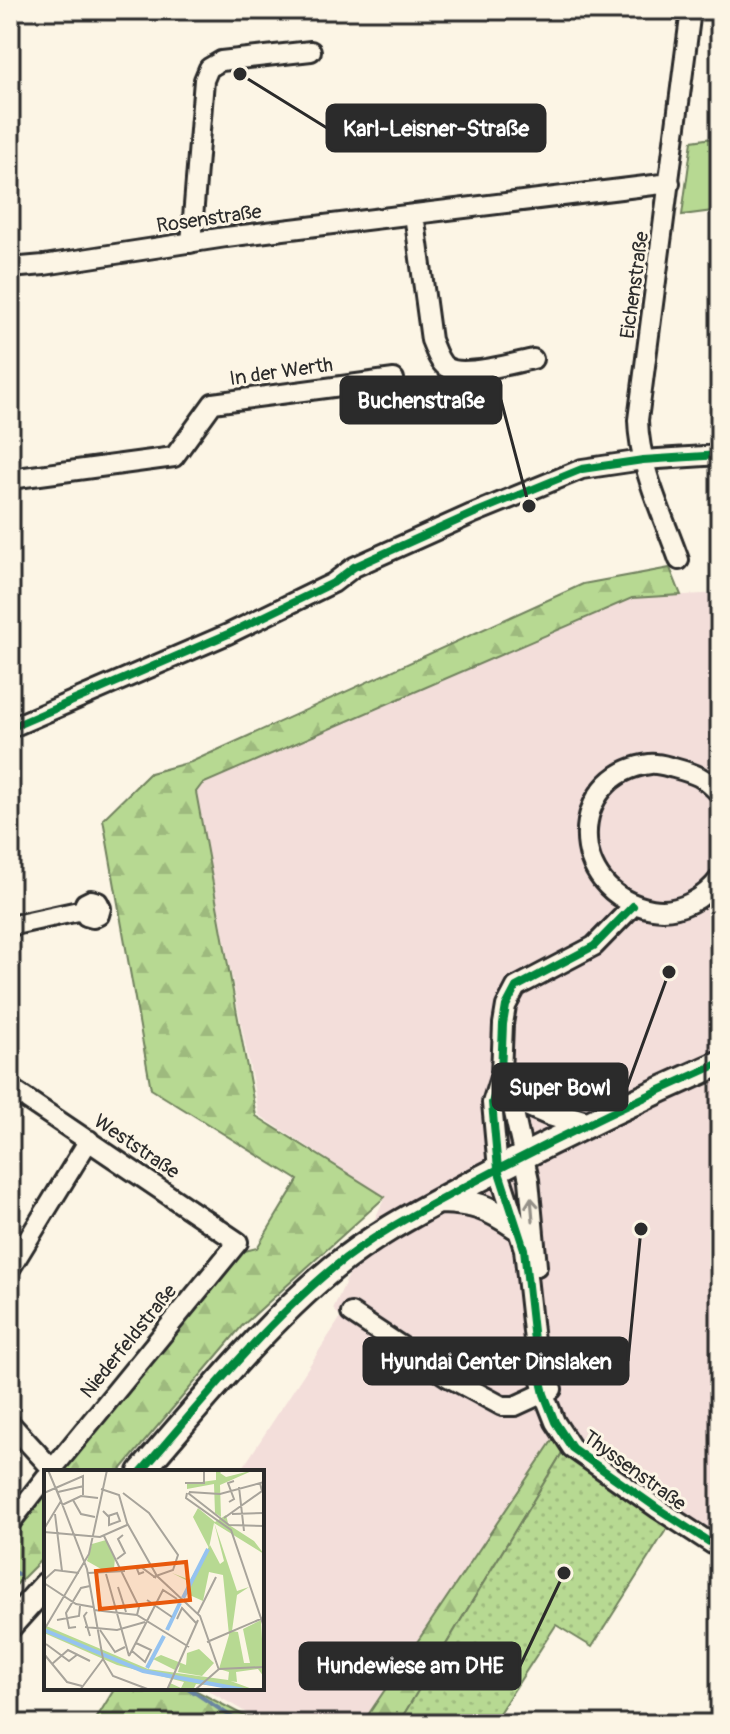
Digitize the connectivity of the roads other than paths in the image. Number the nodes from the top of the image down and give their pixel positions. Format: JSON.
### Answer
{"nodes":[{"id":1,"x":691,"y":10,"type":"edge"},
{"id":2,"x":311,"y":51,"type":"dead end"},
{"id":3,"x":670,"y":183,"type":"junction"},
{"id":4,"x":414,"y":214,"type":"junction"},
{"id":5,"x":191,"y":243,"type":"junction"},
{"id":6,"x":10,"y":268,"type":"edge"},
{"id":7,"x":533,"y":359,"type":"dead end"},
{"id":8,"x":394,"y":379,"type":"dead end"},
{"id":9,"x":720,"y":455,"type":"edge"},
{"id":10,"x":643,"y":460,"type":"junction"},
{"id":11,"x":10,"y":479,"type":"edge"},
{"id":12,"x":679,"y":560,"type":"dead end"},
{"id":13,"x":10,"y":728,"type":"edge"},
{"id":14,"x":720,"y":794,"type":"edge"},
{"id":15,"x":720,"y":878,"type":"edge"},
{"id":16,"x":633,"y":906,"type":"junction"},
{"id":17,"x":83,"y":910,"type":"dead end"},
{"id":18,"x":10,"y":926,"type":"edge"},
{"id":19,"x":720,"y":1063,"type":"edge"},
{"id":20,"x":501,"y":1074,"type":"junction"},
{"id":21,"x":10,"y":1088,"type":"edge"},
{"id":22,"x":513,"y":1097,"type":"junction"},
{"id":23,"x":586,"y":1124,"type":"junction"},
{"id":24,"x":89,"y":1140,"type":"junction"},
{"id":25,"x":523,"y":1155,"type":"junction"},
{"id":26,"x":498,"y":1169,"type":"junction"},
{"id":27,"x":438,"y":1201,"type":"junction"},
{"id":28,"x":516,"y":1226,"type":"junction"},
{"id":29,"x":238,"y":1242,"type":"joint"},
{"id":30,"x":10,"y":1269,"type":"edge"},
{"id":31,"x":351,"y":1313,"type":"dead end"},
{"id":32,"x":548,"y":1391,"type":"junction"},
{"id":33,"x":10,"y":1423,"type":"edge"},
{"id":34,"x":47,"y":1470,"type":"edge"},
{"id":35,"x":51,"y":1470,"type":"edge"},
{"id":36,"x":143,"y":1470,"type":"edge"},
{"id":37,"x":44,"y":1479,"type":"edge"},
{"id":38,"x":10,"y":1523,"type":"edge"},
{"id":39,"x":720,"y":1549,"type":"edge"},
{"id":40,"x":44,"y":1587,"type":"edge"},
{"id":41,"x":10,"y":1625,"type":"edge"}],
"edges":[{"from":1,"to":3,"type":"street","name":"Eichenstraße"},
{"from":2,"to":5,"type":"street"},
{"from":3,"to":4,"type":"street","name":"Rosenstraße"},
{"from":3,"to":10,"type":"street","name":"Eichenstraße"},
{"from":4,"to":5,"type":"street","name":"Rosenstraße"},
{"from":4,"to":7,"type":"street"},
{"from":5,"to":6,"type":"street","name":"Rosenstraße"},
{"from":8,"to":11,"type":"street","name":"In der Werth"},
{"from":9,"to":10,"type":"street"},
{"from":10,"to":12,"type":"street","name":"Eichenstraße"},
{"from":10,"to":13,"type":"street"},
{"from":14,"to":16,"type":"street"},
{"from":15,"to":16,"type":"street"},
{"from":16,"to":20,"type":"street","name":"Thyssenstraße"},
{"from":17,"to":18,"type":"street"},
{"from":19,"to":23,"type":"main road"},
{"from":20,"to":22,"type":"street","name":"Thyssenstraße"},
{"from":20,"to":26,"type":"street","name":"Thyssenstraße"},
{"from":21,"to":24,"type":"street","name":"Weststraße"},
{"from":22,"to":23,"type":"main road"},
{"from":22,"to":25,"type":"street","name":"Thyssenstraße"},
{"from":23,"to":25,"type":"main road"},
{"from":24,"to":29,"type":"street","name":"Weststraße"},
{"from":24,"to":30,"type":"street"},
{"from":25,"to":26,"type":"main road"},
{"from":32,"to":25,"type":"street","name":"Thyssenstraße","one_way":true},
{"from":26,"to":27,"type":"main road"},
{"from":26,"to":28,"type":"street","name":"Thyssenstraße"},
{"from":27,"to":28,"type":"main road"},
{"from":27,"to":36,"type":"main road"},
{"from":28,"to":32,"type":"street","name":"Thyssenstraße"},
{"from":29,"to":35,"type":"street","name":"Niederfeldstraße"},
{"from":31,"to":32,"type":"street"},
{"from":32,"to":39,"type":"street","name":"Thyssenstraße"},
{"from":33,"to":34,"type":"street"},
{"from":37,"to":38,"type":"street","name":"Niederfeldstraße"},
{"from":40,"to":41,"type":"main road"}]}
